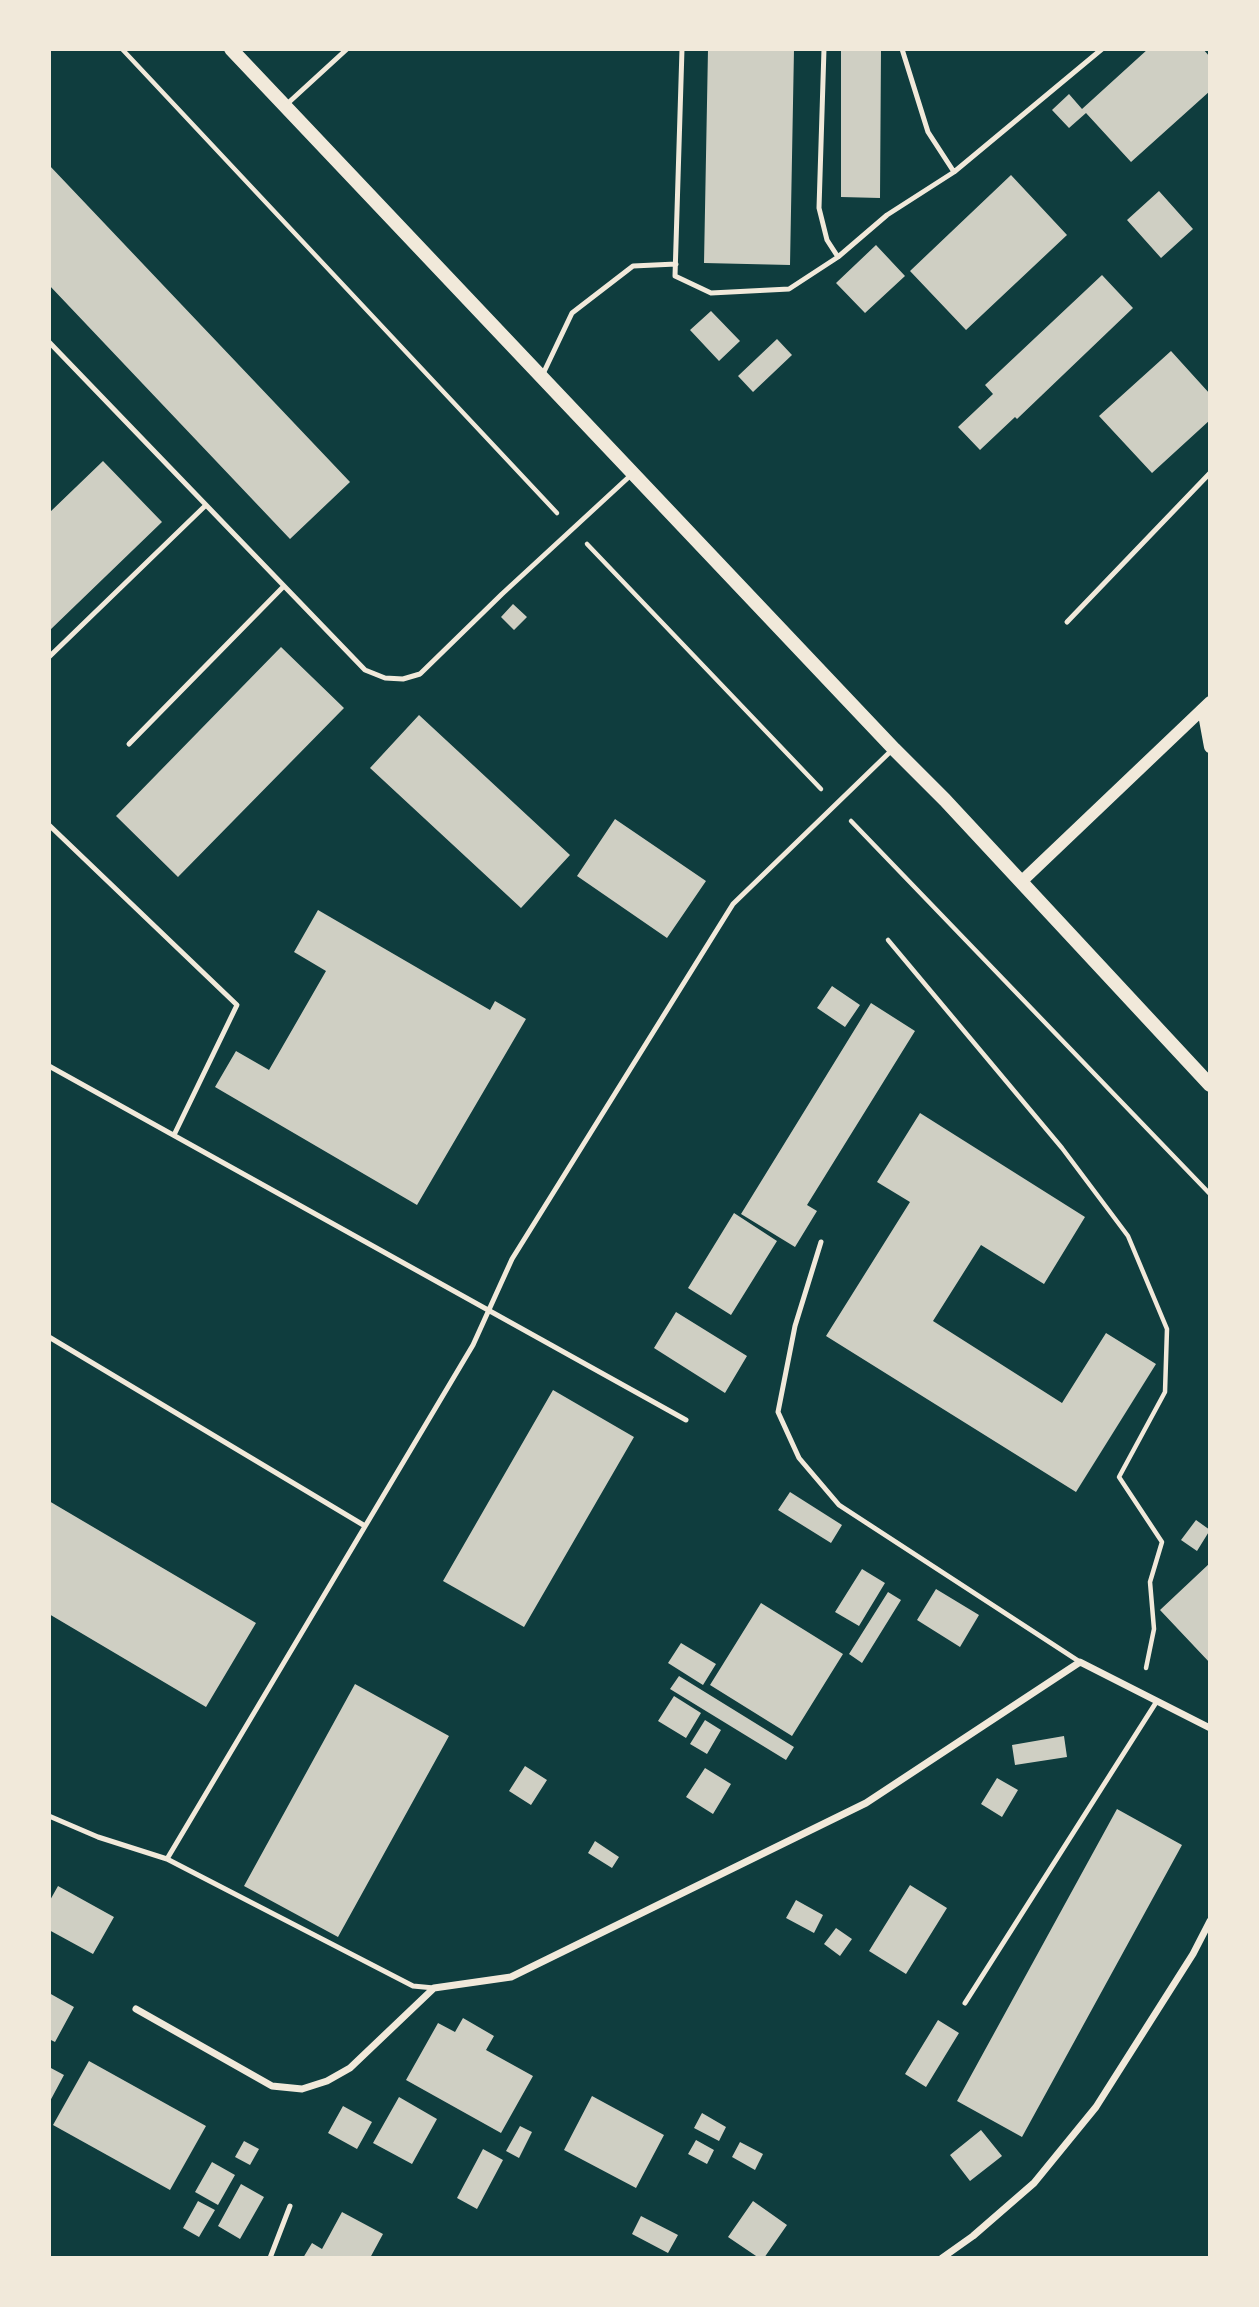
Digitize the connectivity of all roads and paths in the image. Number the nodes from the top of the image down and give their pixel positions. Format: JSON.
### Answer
{"nodes":[{"id":1,"x":122,"y":49,"type":"edge"},
{"id":2,"x":231,"y":49,"type":"edge"},
{"id":3,"x":347,"y":49,"type":"edge"},
{"id":4,"x":682,"y":49,"type":"edge"},
{"id":5,"x":824,"y":49,"type":"edge"},
{"id":6,"x":902,"y":49,"type":"edge"},
{"id":7,"x":1102,"y":49,"type":"edge"},
{"id":8,"x":285,"y":107,"type":"junction"},
{"id":9,"x":954,"y":172,"type":"junction"},
{"id":10,"x":838,"y":257,"type":"junction"},
{"id":11,"x":676,"y":264,"type":"junction"},
{"id":12,"x":49,"y":342,"type":"edge"},
{"id":13,"x":542,"y":376,"type":"junction"},
{"id":14,"x":633,"y":473,"type":"junction"},
{"id":15,"x":1210,"y":473,"type":"edge"},
{"id":16,"x":206,"y":505,"type":"junction"},
{"id":17,"x":573,"y":529,"type":"junction"},
{"id":18,"x":284,"y":586,"type":"junction"},
{"id":19,"x":1067,"y":622,"type":"dead end"},
{"id":20,"x":49,"y":657,"type":"edge"},
{"id":21,"x":1206,"y":706,"type":"edge"},
{"id":22,"x":129,"y":744,"type":"dead end"},
{"id":23,"x":1210,"y":747,"type":"edge"},
{"id":24,"x":894,"y":749,"type":"junction"},
{"id":25,"x":836,"y":804,"type":"junction"},
{"id":26,"x":49,"y":825,"type":"edge"},
{"id":27,"x":1021,"y":882,"type":"junction"},
{"id":28,"x":888,"y":940,"type":"dead end"},
{"id":29,"x":49,"y":1066,"type":"edge"},
{"id":30,"x":1210,"y":1085,"type":"edge"},
{"id":31,"x":174,"y":1135,"type":"junction"},
{"id":32,"x":1210,"y":1194,"type":"edge"},
{"id":33,"x":821,"y":1242,"type":"dead end"},
{"id":34,"x":489,"y":1310,"type":"junction"},
{"id":35,"x":49,"y":1337,"type":"edge"},
{"id":36,"x":687,"y":1420,"type":"dead end"},
{"id":37,"x":365,"y":1526,"type":"junction"},
{"id":38,"x":1080,"y":1662,"type":"junction"},
{"id":39,"x":1141,"y":1692,"type":"junction"},
{"id":40,"x":1157,"y":1700,"type":"junction"},
{"id":41,"x":1210,"y":1728,"type":"edge"},
{"id":42,"x":49,"y":1816,"type":"edge"},
{"id":43,"x":167,"y":1859,"type":"junction"},
{"id":44,"x":1210,"y":1921,"type":"edge"},
{"id":45,"x":434,"y":1988,"type":"junction"},
{"id":46,"x":965,"y":2003,"type":"dead end"},
{"id":47,"x":136,"y":2009,"type":"dead end"},
{"id":48,"x":290,"y":2206,"type":"dead end"},
{"id":49,"x":270,"y":2258,"type":"edge"},
{"id":50,"x":942,"y":2258,"type":"edge"}],
"edges":[{"from":1,"to":17,"type":"path"},
{"from":2,"to":8,"type":"main road"},
{"from":3,"to":8,"type":"lane"},
{"from":4,"to":11,"type":"lane"},
{"from":5,"to":10,"type":"lane"},
{"from":6,"to":9,"type":"lane"},
{"from":7,"to":9,"type":"lane"},
{"from":8,"to":13,"type":"main road"},
{"from":9,"to":10,"type":"lane"},
{"from":10,"to":11,"type":"lane"},
{"from":11,"to":13,"type":"lane"},
{"from":12,"to":16,"type":"lane"},
{"from":13,"to":14,"type":"main road"},
{"from":14,"to":17,"type":"lane"},
{"from":14,"to":24,"type":"main road"},
{"from":15,"to":19,"type":"lane"},
{"from":16,"to":18,"type":"lane"},
{"from":16,"to":20,"type":"lane"},
{"from":17,"to":18,"type":"lane"},
{"from":17,"to":25,"type":"path"},
{"from":18,"to":22,"type":"lane"},
{"from":21,"to":23,"type":"street"},
{"from":21,"to":27,"type":"street"},
{"from":24,"to":25,"type":"lane"},
{"from":24,"to":27,"type":"main road"},
{"from":25,"to":32,"type":"path"},
{"from":25,"to":34,"type":"lane"},
{"from":26,"to":31,"type":"lane"},
{"from":27,"to":30,"type":"main road"},
{"from":28,"to":39,"type":"path"},
{"from":29,"to":31,"type":"lane"},
{"from":31,"to":34,"type":"lane"},
{"from":33,"to":38,"type":"lane"},
{"from":34,"to":36,"type":"lane"},
{"from":34,"to":37,"type":"lane"},
{"from":35,"to":37,"type":"lane"},
{"from":37,"to":43,"type":"lane"},
{"from":38,"to":39,"type":"street"},
{"from":38,"to":45,"type":"street"},
{"from":39,"to":40,"type":"street"},
{"from":40,"to":41,"type":"street"},
{"from":40,"to":46,"type":"lane"},
{"from":42,"to":43,"type":"lane"},
{"from":43,"to":45,"type":"lane"},
{"from":44,"to":50,"type":"street"},
{"from":45,"to":47,"type":"street"},
{"from":48,"to":49,"type":"lane"}]}
